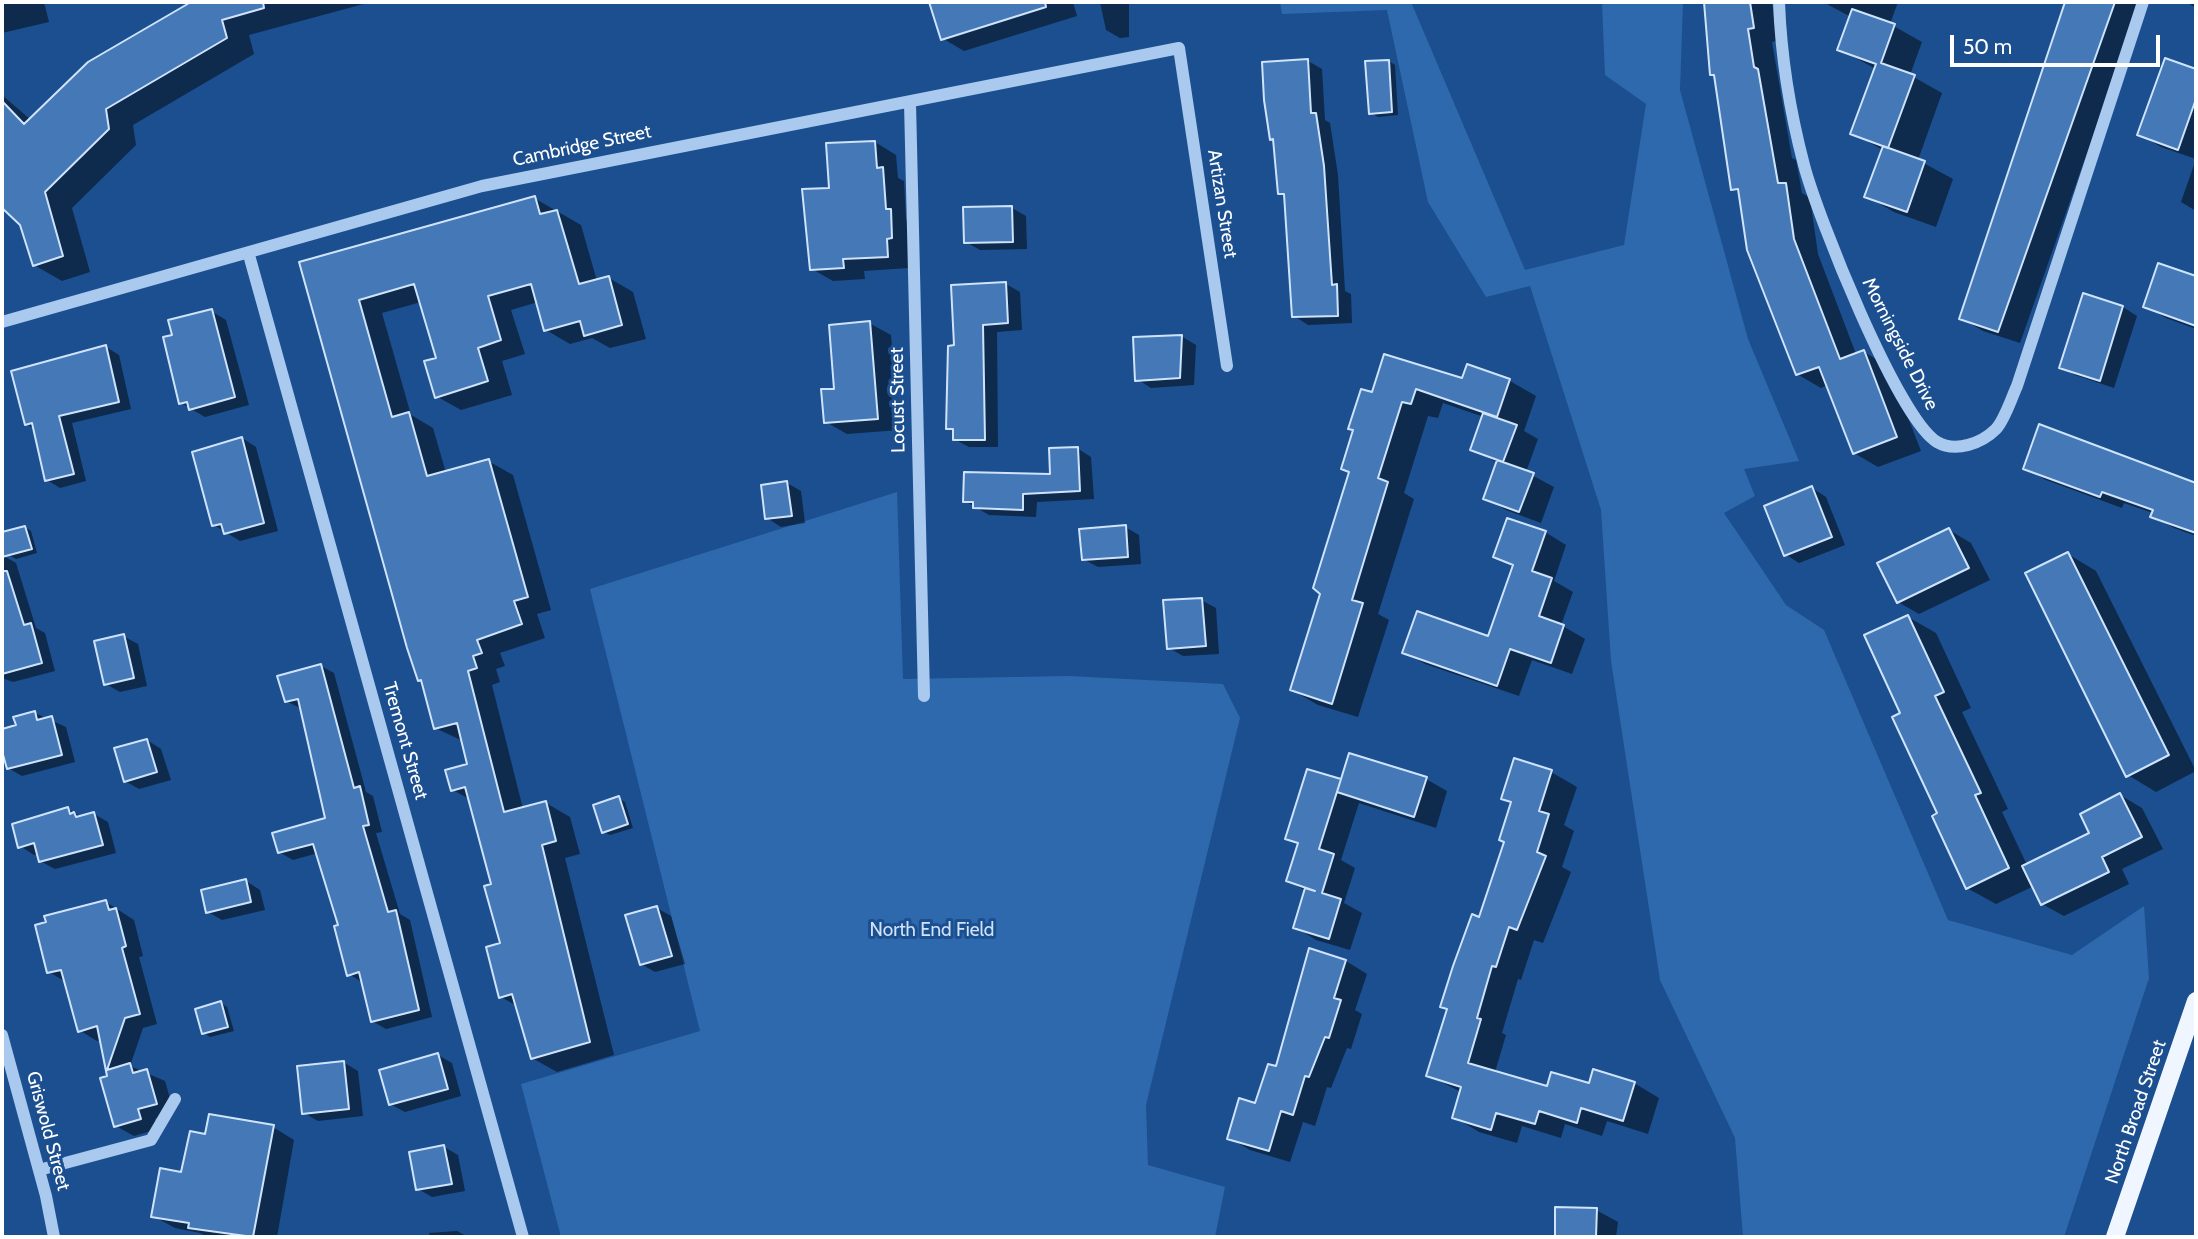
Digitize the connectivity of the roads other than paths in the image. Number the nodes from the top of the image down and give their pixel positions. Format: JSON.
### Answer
{"nodes":[{"id":1,"x":1779,"y":2,"type":"edge"},
{"id":2,"x":2143,"y":2,"type":"edge"},
{"id":3,"x":1179,"y":48,"type":"joint"},
{"id":4,"x":910,"y":103,"type":"junction"},
{"id":5,"x":249,"y":255,"type":"junction"},
{"id":6,"x":2,"y":322,"type":"edge"},
{"id":7,"x":1227,"y":366,"type":"dead end"},
{"id":8,"x":924,"y":696,"type":"dead end"},
{"id":9,"x":2196,"y":1001,"type":"edge"},
{"id":10,"x":2,"y":1035,"type":"edge"},
{"id":11,"x":175,"y":1099,"type":"dead end"},
{"id":12,"x":39,"y":1170,"type":"junction"},
{"id":13,"x":54,"y":1237,"type":"edge"},
{"id":14,"x":523,"y":1237,"type":"edge"},
{"id":15,"x":2115,"y":1237,"type":"edge"}],
"edges":[{"from":1,"to":2,"type":"street","name":"Morningside Drive"},
{"from":3,"to":4,"type":"street","name":"Cambridge Street"},
{"from":3,"to":7,"type":"street","name":"Artizan Street"},
{"from":4,"to":5,"type":"street","name":"Cambridge Street"},
{"from":4,"to":8,"type":"street","name":"Locust Street"},
{"from":5,"to":6,"type":"street","name":"Cambridge Street"},
{"from":5,"to":14,"type":"street","name":"Tremont Street"},
{"from":9,"to":15,"type":"main road","name":"North Broad Street"},
{"from":10,"to":12,"type":"street","name":"Griswold Street"},
{"from":11,"to":12,"type":"street"},
{"from":12,"to":13,"type":"street","name":"Griswold Street"}]}
